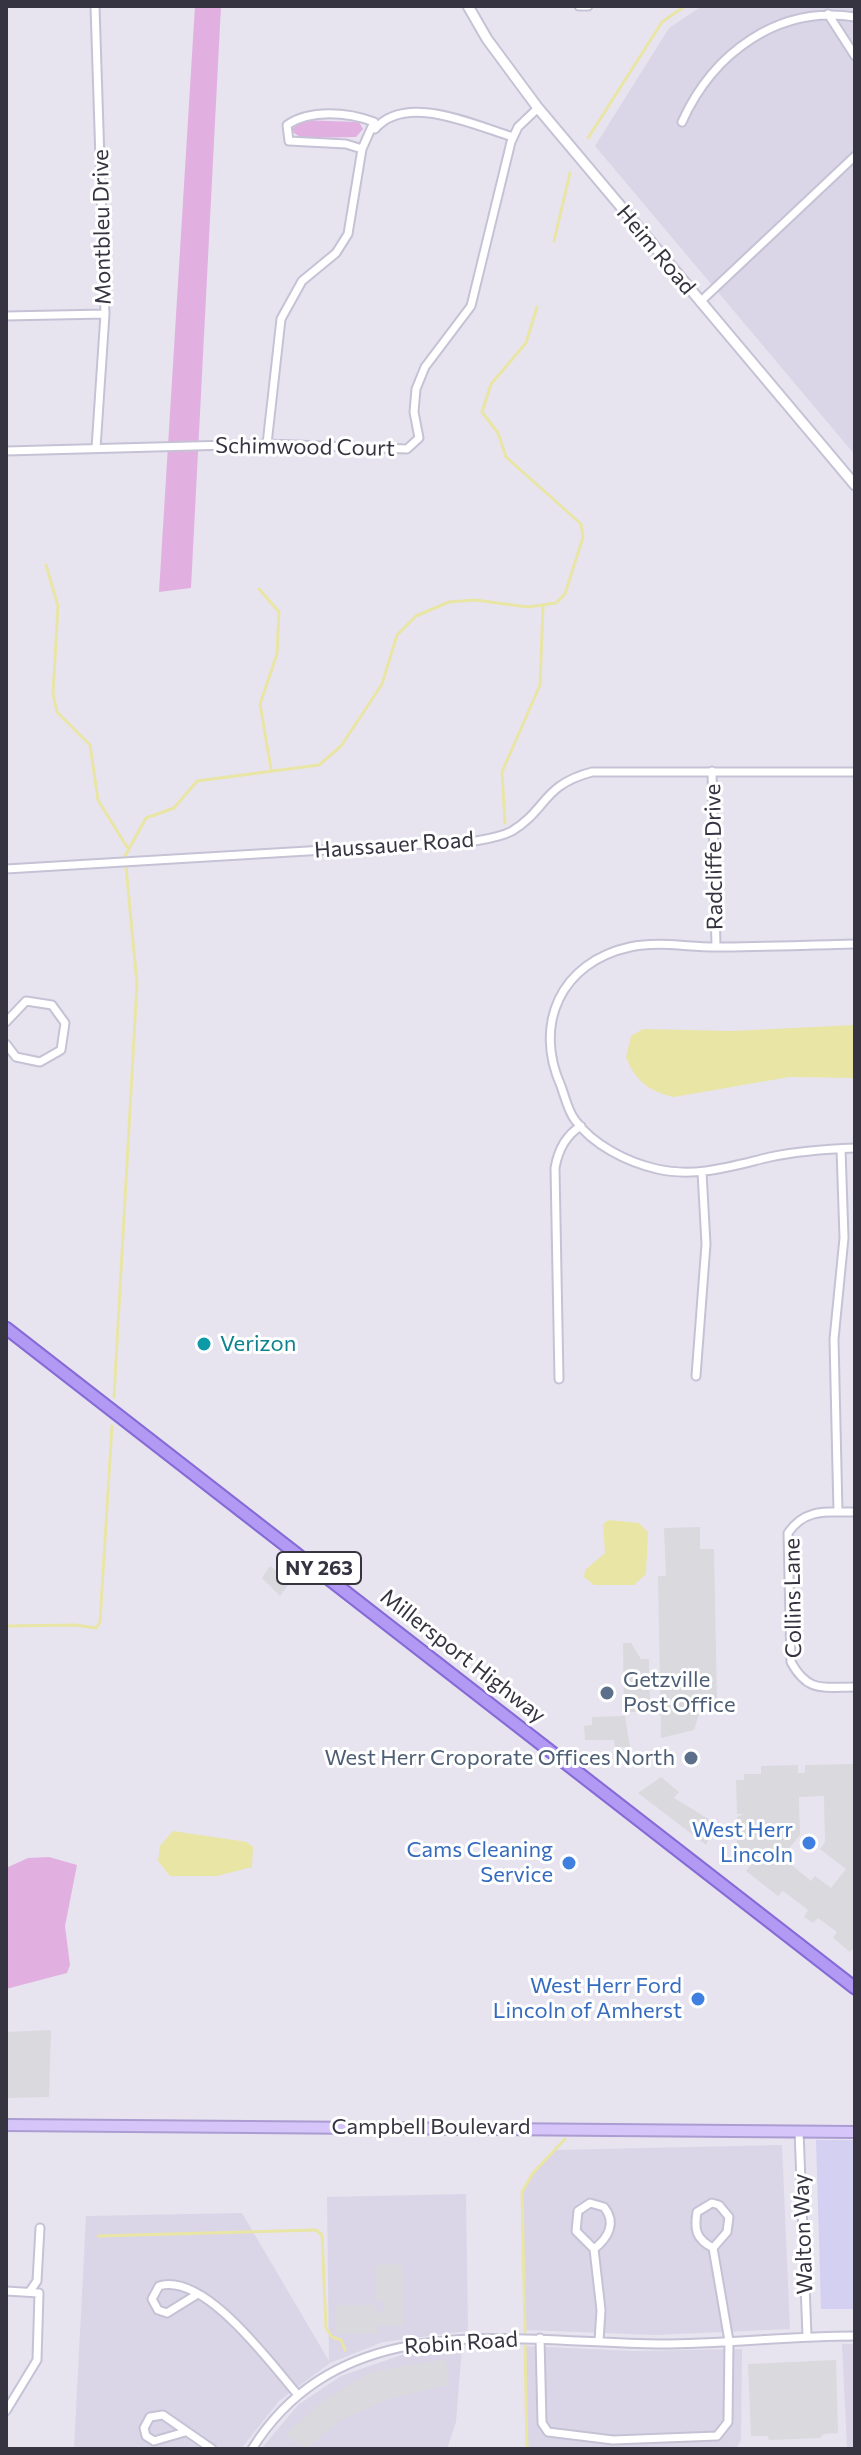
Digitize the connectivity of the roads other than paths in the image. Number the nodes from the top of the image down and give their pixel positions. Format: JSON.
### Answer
{"nodes":[{"id":1,"x":95,"y":6,"type":"edge"},
{"id":2,"x":468,"y":6,"type":"edge"},
{"id":3,"x":579,"y":6,"type":"edge"},
{"id":4,"x":588,"y":6,"type":"edge"},
{"id":5,"x":828,"y":14,"type":"junction"},
{"id":6,"x":855,"y":17,"type":"edge"},
{"id":7,"x":855,"y":56,"type":"edge"},
{"id":8,"x":538,"y":108,"type":"junction"},
{"id":9,"x":374,"y":122,"type":"junction"},
{"id":10,"x":682,"y":122,"type":"dead end"},
{"id":11,"x":513,"y":137,"type":"junction"},
{"id":12,"x":362,"y":149,"type":"junction"},
{"id":13,"x":855,"y":156,"type":"edge"},
{"id":14,"x":700,"y":302,"type":"junction"},
{"id":15,"x":105,"y":314,"type":"junction"},
{"id":16,"x":6,"y":316,"type":"edge"},
{"id":17,"x":267,"y":444,"type":"junction"},
{"id":18,"x":96,"y":448,"type":"junction"},
{"id":19,"x":6,"y":451,"type":"edge"},
{"id":20,"x":855,"y":485,"type":"edge"},
{"id":21,"x":712,"y":771,"type":"junction"},
{"id":22,"x":855,"y":772,"type":"edge"},
{"id":23,"x":6,"y":869,"type":"edge"},
{"id":24,"x":855,"y":944,"type":"edge"},
{"id":25,"x":716,"y":947,"type":"junction"},
{"id":26,"x":6,"y":1022,"type":"edge"},
{"id":27,"x":6,"y":1044,"type":"edge"},
{"id":28,"x":581,"y":1126,"type":"junction"},
{"id":29,"x":855,"y":1148,"type":"edge"},
{"id":30,"x":841,"y":1149,"type":"junction"},
{"id":31,"x":702,"y":1172,"type":"junction"},
{"id":32,"x":6,"y":1328,"type":"edge"},
{"id":33,"x":696,"y":1376,"type":"dead end"},
{"id":34,"x":559,"y":1379,"type":"dead end"},
{"id":35,"x":838,"y":1512,"type":"junction"},
{"id":36,"x":855,"y":1512,"type":"edge"},
{"id":37,"x":855,"y":1687,"type":"edge"},
{"id":38,"x":855,"y":1988,"type":"edge"},
{"id":39,"x":6,"y":2125,"type":"edge"},
{"id":40,"x":799,"y":2131,"type":"junction"},
{"id":41,"x":855,"y":2132,"type":"edge"},
{"id":42,"x":40,"y":2228,"type":"dead end"},
{"id":43,"x":713,"y":2248,"type":"junction"},
{"id":44,"x":594,"y":2249,"type":"junction"},
{"id":45,"x":6,"y":2291,"type":"edge"},
{"id":46,"x":30,"y":2291,"type":"junction"},
{"id":47,"x":196,"y":2295,"type":"junction"},
{"id":48,"x":807,"y":2336,"type":"junction"},
{"id":49,"x":855,"y":2336,"type":"edge"},
{"id":50,"x":540,"y":2338,"type":"junction"},
{"id":51,"x":599,"y":2341,"type":"junction"},
{"id":52,"x":729,"y":2341,"type":"junction"},
{"id":53,"x":298,"y":2395,"type":"junction"},
{"id":54,"x":6,"y":2411,"type":"edge"},
{"id":55,"x":185,"y":2432,"type":"junction"},
{"id":56,"x":212,"y":2449,"type":"edge"},
{"id":57,"x":252,"y":2449,"type":"edge"}],
"edges":[{"from":1,"to":15,"type":"street","name":"Montbleu Drive"},
{"from":2,"to":8,"type":"street","name":"Heim Road"},
{"from":3,"to":4,"type":"street"},
{"from":5,"to":6,"type":"street"},
{"from":5,"to":7,"type":"street"},
{"from":5,"to":10,"type":"street"},
{"from":8,"to":11,"type":"street"},
{"from":8,"to":14,"type":"street","name":"Heim Road"},
{"from":9,"to":11,"type":"street"},
{"from":9,"to":12,"type":"street"},
{"from":9,"to":12,"type":"street"},
{"from":11,"to":17,"type":"street","name":"Schimwood Court"},
{"from":12,"to":17,"type":"street"},
{"from":13,"to":14,"type":"street"},
{"from":14,"to":20,"type":"street","name":"Heim Road"},
{"from":15,"to":16,"type":"street"},
{"from":15,"to":18,"type":"street","name":"Montbleu Drive"},
{"from":17,"to":18,"type":"street","name":"Schimwood Court"},
{"from":18,"to":19,"type":"street","name":"Schimwood Court"},
{"from":21,"to":22,"type":"street","name":"Haussauer Road"},
{"from":21,"to":23,"type":"street","name":"Haussauer Road"},
{"from":21,"to":25,"type":"street","name":"Radcliffe Drive"},
{"from":24,"to":25,"type":"street","name":"Radcliffe Drive"},
{"from":25,"to":28,"type":"street"},
{"from":26,"to":27,"type":"street"},
{"from":28,"to":31,"type":"street"},
{"from":28,"to":34,"type":"street"},
{"from":29,"to":30,"type":"street"},
{"from":30,"to":31,"type":"street"},
{"from":30,"to":35,"type":"street"},
{"from":31,"to":33,"type":"street"},
{"from":32,"to":38,"type":"main road","name":"Millersport Highway","number":"NY 263"},
{"from":35,"to":36,"type":"street","name":"Collins Lane"},
{"from":35,"to":37,"type":"street","name":"Collins Lane"},
{"from":39,"to":40,"type":"main road","name":"Campbell Boulevard"},
{"from":40,"to":41,"type":"main road","name":"Campbell Boulevard"},
{"from":40,"to":48,"type":"street","name":"Walton Way"},
{"from":42,"to":46,"type":"street"},
{"from":43,"to":43,"type":"street","name":"Robin Road"},
{"from":43,"to":52,"type":"street","name":"Robin Road"},
{"from":44,"to":44,"type":"street"},
{"from":44,"to":51,"type":"street"},
{"from":45,"to":46,"type":"street"},
{"from":46,"to":54,"type":"street"},
{"from":47,"to":47,"type":"street"},
{"from":47,"to":53,"type":"street"},
{"from":48,"to":49,"type":"street","name":"Robin Road"},
{"from":48,"to":52,"type":"street","name":"Robin Road"},
{"from":50,"to":51,"type":"street","name":"Robin Road"},
{"from":50,"to":52,"type":"street","name":"Robin Road"},
{"from":50,"to":53,"type":"street","name":"Robin Road"},
{"from":51,"to":52,"type":"street","name":"Robin Road"},
{"from":53,"to":57,"type":"street","name":"Robin Road"},
{"from":55,"to":55,"type":"street"},
{"from":55,"to":56,"type":"street"}]}
